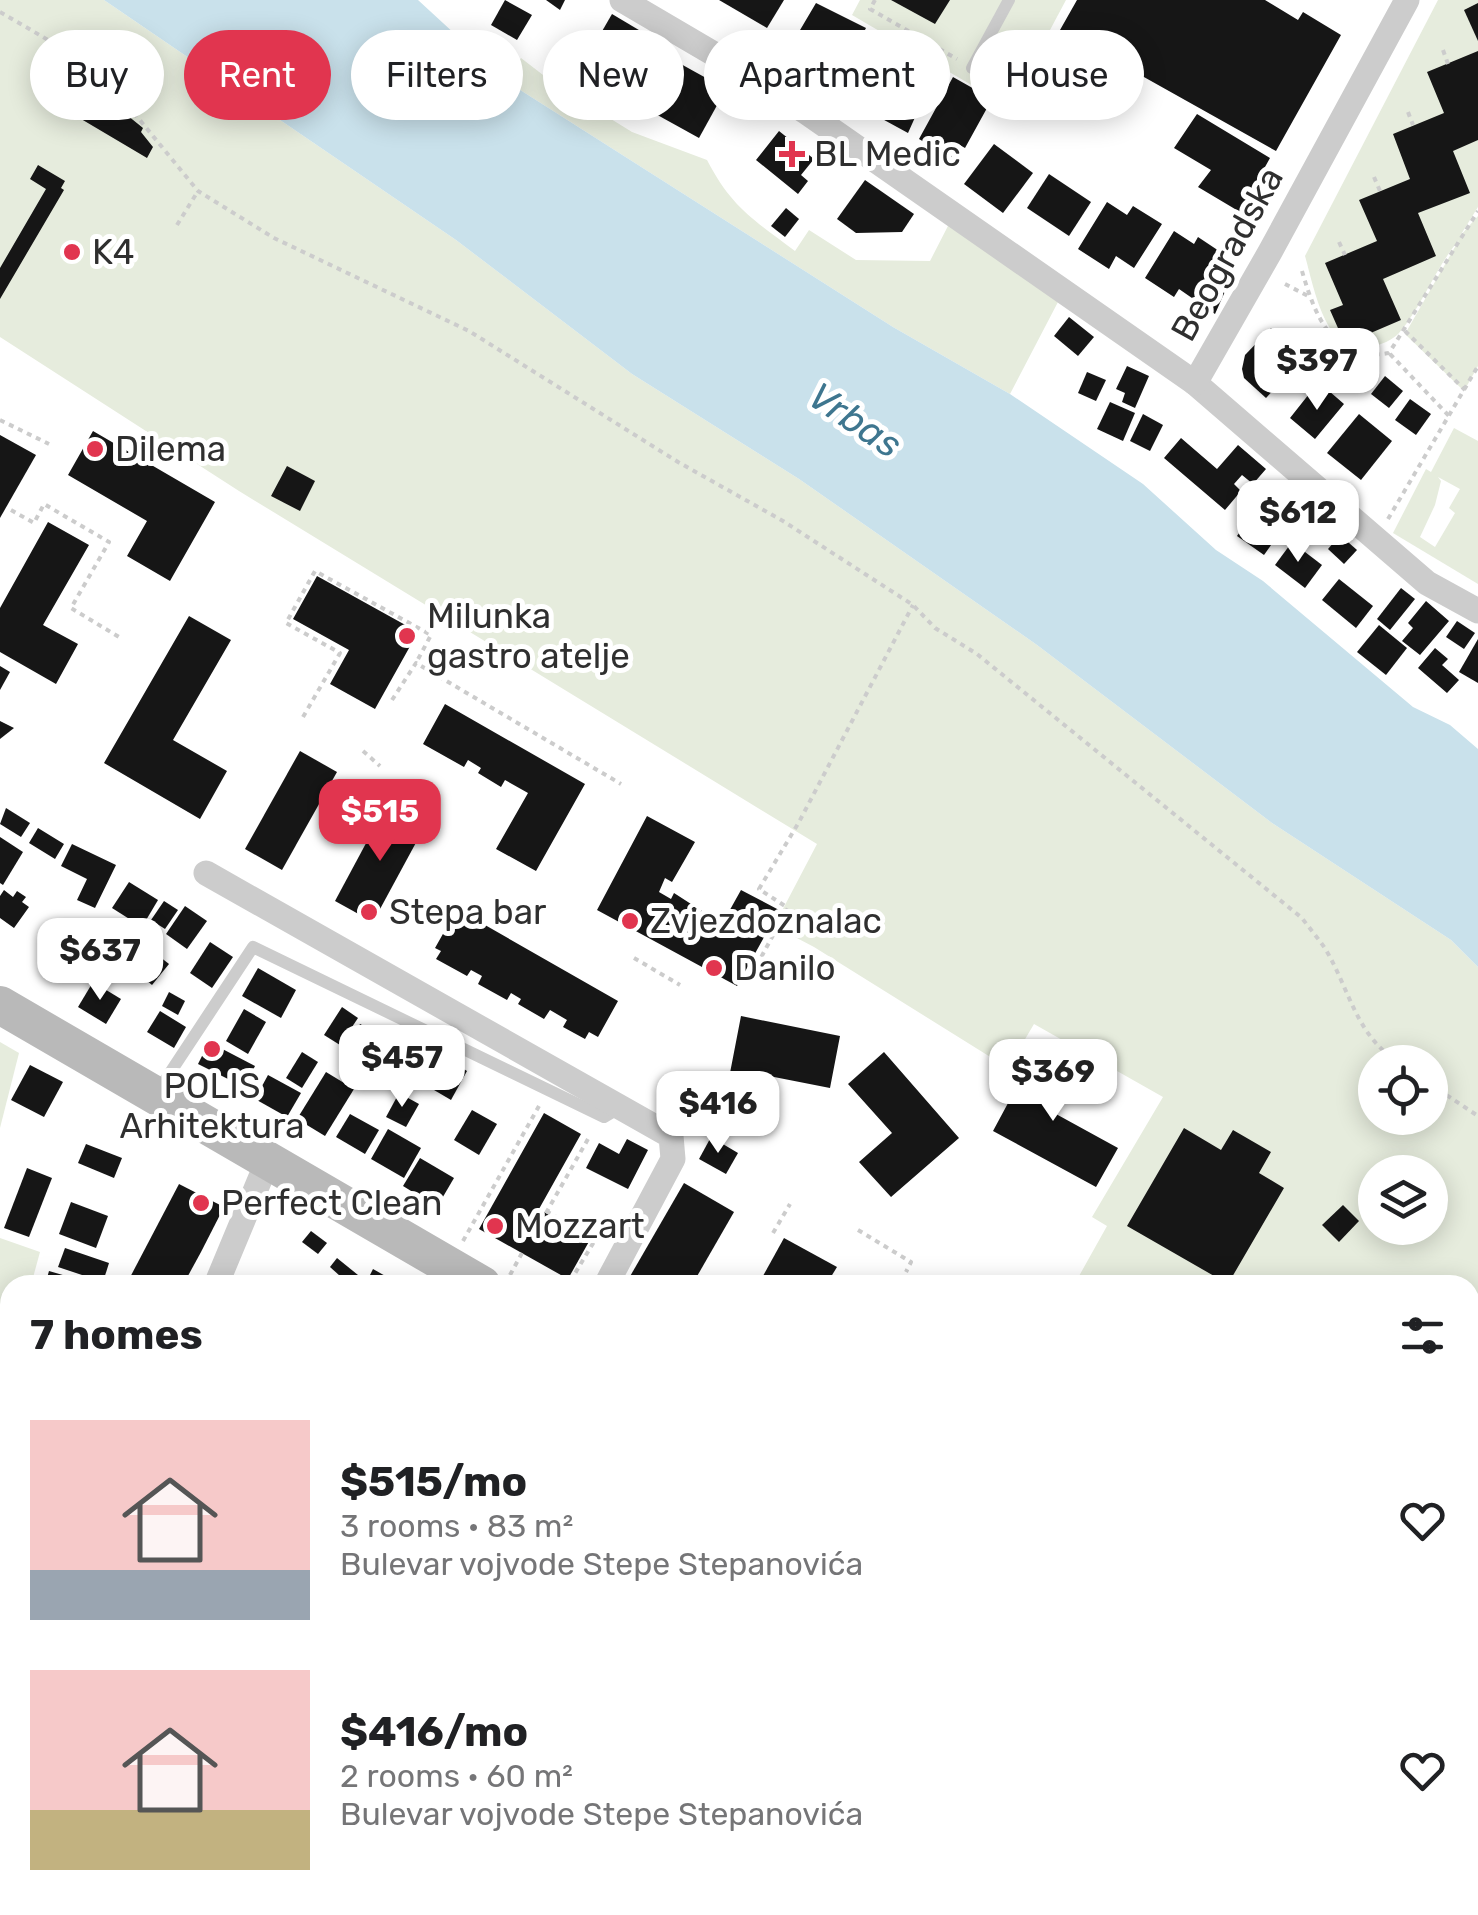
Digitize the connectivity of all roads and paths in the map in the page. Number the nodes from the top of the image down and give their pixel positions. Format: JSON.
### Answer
{"nodes":[{"id":1,"x":622,"y":0,"type":"edge"},
{"id":2,"x":875,"y":0,"type":"edge"},
{"id":3,"x":1009,"y":0,"type":"edge"},
{"id":4,"x":1407,"y":0,"type":"edge"},
{"id":5,"x":0,"y":12,"type":"edge"},
{"id":6,"x":993,"y":30,"type":"edge"},
{"id":7,"x":1444,"y":50,"type":"dead end"},
{"id":8,"x":1448,"y":64,"type":"dead end"},
{"id":9,"x":970,"y":67,"type":"edge"},
{"id":10,"x":1408,"y":112,"type":"dead end"},
{"id":11,"x":1414,"y":125,"type":"dead end"},
{"id":12,"x":1374,"y":178,"type":"dead end"},
{"id":13,"x":1380,"y":191,"type":"dead end"},
{"id":14,"x":198,"y":192,"type":"junction"},
{"id":15,"x":1478,"y":211,"type":"edge"},
{"id":16,"x":178,"y":225,"type":"dead end"},
{"id":17,"x":1340,"y":242,"type":"dead end"},
{"id":18,"x":1345,"y":254,"type":"dead end"},
{"id":19,"x":1302,"y":270,"type":"dead end"},
{"id":20,"x":1285,"y":284,"type":"dead end"},
{"id":21,"x":1311,"y":298,"type":"junction"},
{"id":22,"x":1405,"y":331,"type":"junction"},
{"id":23,"x":1389,"y":352,"type":"junction"},
{"id":24,"x":1478,"y":366,"type":"edge"},
{"id":25,"x":1195,"y":383,"type":"junction"},
{"id":26,"x":1465,"y":390,"type":"junction"},
{"id":27,"x":1449,"y":416,"type":"junction"},
{"id":28,"x":0,"y":420,"type":"edge"},
{"id":29,"x":49,"y":444,"type":"dead end"},
{"id":30,"x":10,"y":510,"type":"dead end"},
{"id":31,"x":1376,"y":540,"type":"junction"},
{"id":32,"x":913,"y":605,"type":"junction"},
{"id":33,"x":1478,"y":611,"type":"edge"},
{"id":34,"x":120,"y":637,"type":"dead end"},
{"id":35,"x":416,"y":662,"type":"junction"},
{"id":36,"x":392,"y":700,"type":"dead end"},
{"id":37,"x":303,"y":718,"type":"dead end"},
{"id":38,"x":363,"y":751,"type":"dead end"},
{"id":39,"x":380,"y":766,"type":"dead end"},
{"id":40,"x":621,"y":784,"type":"dead end"},
{"id":41,"x":206,"y":873,"type":"dead end"},
{"id":42,"x":634,"y":958,"type":"dead end"},
{"id":43,"x":747,"y":983,"type":"dead end"},
{"id":44,"x":680,"y":985,"type":"dead end"},
{"id":45,"x":0,"y":1005,"type":"edge"},
{"id":46,"x":1375,"y":1045,"type":"edge"},
{"id":47,"x":548,"y":1091,"type":"junction"},
{"id":48,"x":157,"y":1094,"type":"junction"},
{"id":49,"x":1448,"y":1096,"type":"edge"},
{"id":50,"x":622,"y":1106,"type":"junction"},
{"id":51,"x":1478,"y":1116,"type":"edge"},
{"id":52,"x":588,"y":1140,"type":"dead end"},
{"id":53,"x":268,"y":1160,"type":"junction"},
{"id":54,"x":790,"y":1204,"type":"dead end"},
{"id":55,"x":858,"y":1230,"type":"dead end"},
{"id":56,"x":773,"y":1233,"type":"dead end"},
{"id":57,"x":458,"y":1249,"type":"dead end"},
{"id":58,"x":522,"y":1254,"type":"dead end"},
{"id":59,"x":906,"y":1272,"type":"dead end"},
{"id":60,"x":220,"y":1275,"type":"edge"},
{"id":61,"x":482,"y":1275,"type":"edge"},
{"id":62,"x":502,"y":1275,"type":"edge"},
{"id":63,"x":574,"y":1275,"type":"edge"},
{"id":64,"x":611,"y":1275,"type":"edge"}],
"edges":[{"from":1,"to":25,"type":"street"},
{"from":2,"to":9,"type":"path"},
{"from":3,"to":6,"type":"lane"},
{"from":4,"to":25,"type":"street","name":"Beogradska"},
{"from":5,"to":14,"type":"path"},
{"from":7,"to":8,"type":"path"},
{"from":10,"to":11,"type":"path"},
{"from":12,"to":13,"type":"path"},
{"from":14,"to":16,"type":"path"},
{"from":14,"to":32,"type":"path"},
{"from":15,"to":22,"type":"path"},
{"from":17,"to":18,"type":"path"},
{"from":19,"to":21,"type":"path"},
{"from":20,"to":21,"type":"path"},
{"from":21,"to":23,"type":"path"},
{"from":22,"to":23,"type":"path"},
{"from":22,"to":26,"type":"path"},
{"from":23,"to":27,"type":"path"},
{"from":24,"to":26,"type":"path"},
{"from":25,"to":31,"type":"street"},
{"from":26,"to":27,"type":"path"},
{"from":27,"to":31,"type":"path"},
{"from":28,"to":29,"type":"path"},
{"from":30,"to":34,"type":"path"},
{"from":31,"to":33,"type":"street"},
{"from":32,"to":43,"type":"path"},
{"from":32,"to":46,"type":"path"},
{"from":35,"to":36,"type":"path"},
{"from":35,"to":37,"type":"path"},
{"from":35,"to":40,"type":"path"},
{"from":38,"to":39,"type":"path"},
{"from":41,"to":50,"type":"street"},
{"from":42,"to":44,"type":"path"},
{"from":45,"to":48,"type":"street"},
{"from":47,"to":48,"type":"lane"},
{"from":47,"to":50,"type":"lane"},
{"from":47,"to":57,"type":"path"},
{"from":48,"to":53,"type":"street"},
{"from":49,"to":51,"type":"path"},
{"from":50,"to":64,"type":"street"},
{"from":52,"to":63,"type":"path"},
{"from":53,"to":60,"type":"street"},
{"from":53,"to":61,"type":"street"},
{"from":54,"to":56,"type":"path"},
{"from":55,"to":59,"type":"path"},
{"from":58,"to":62,"type":"path"}]}
